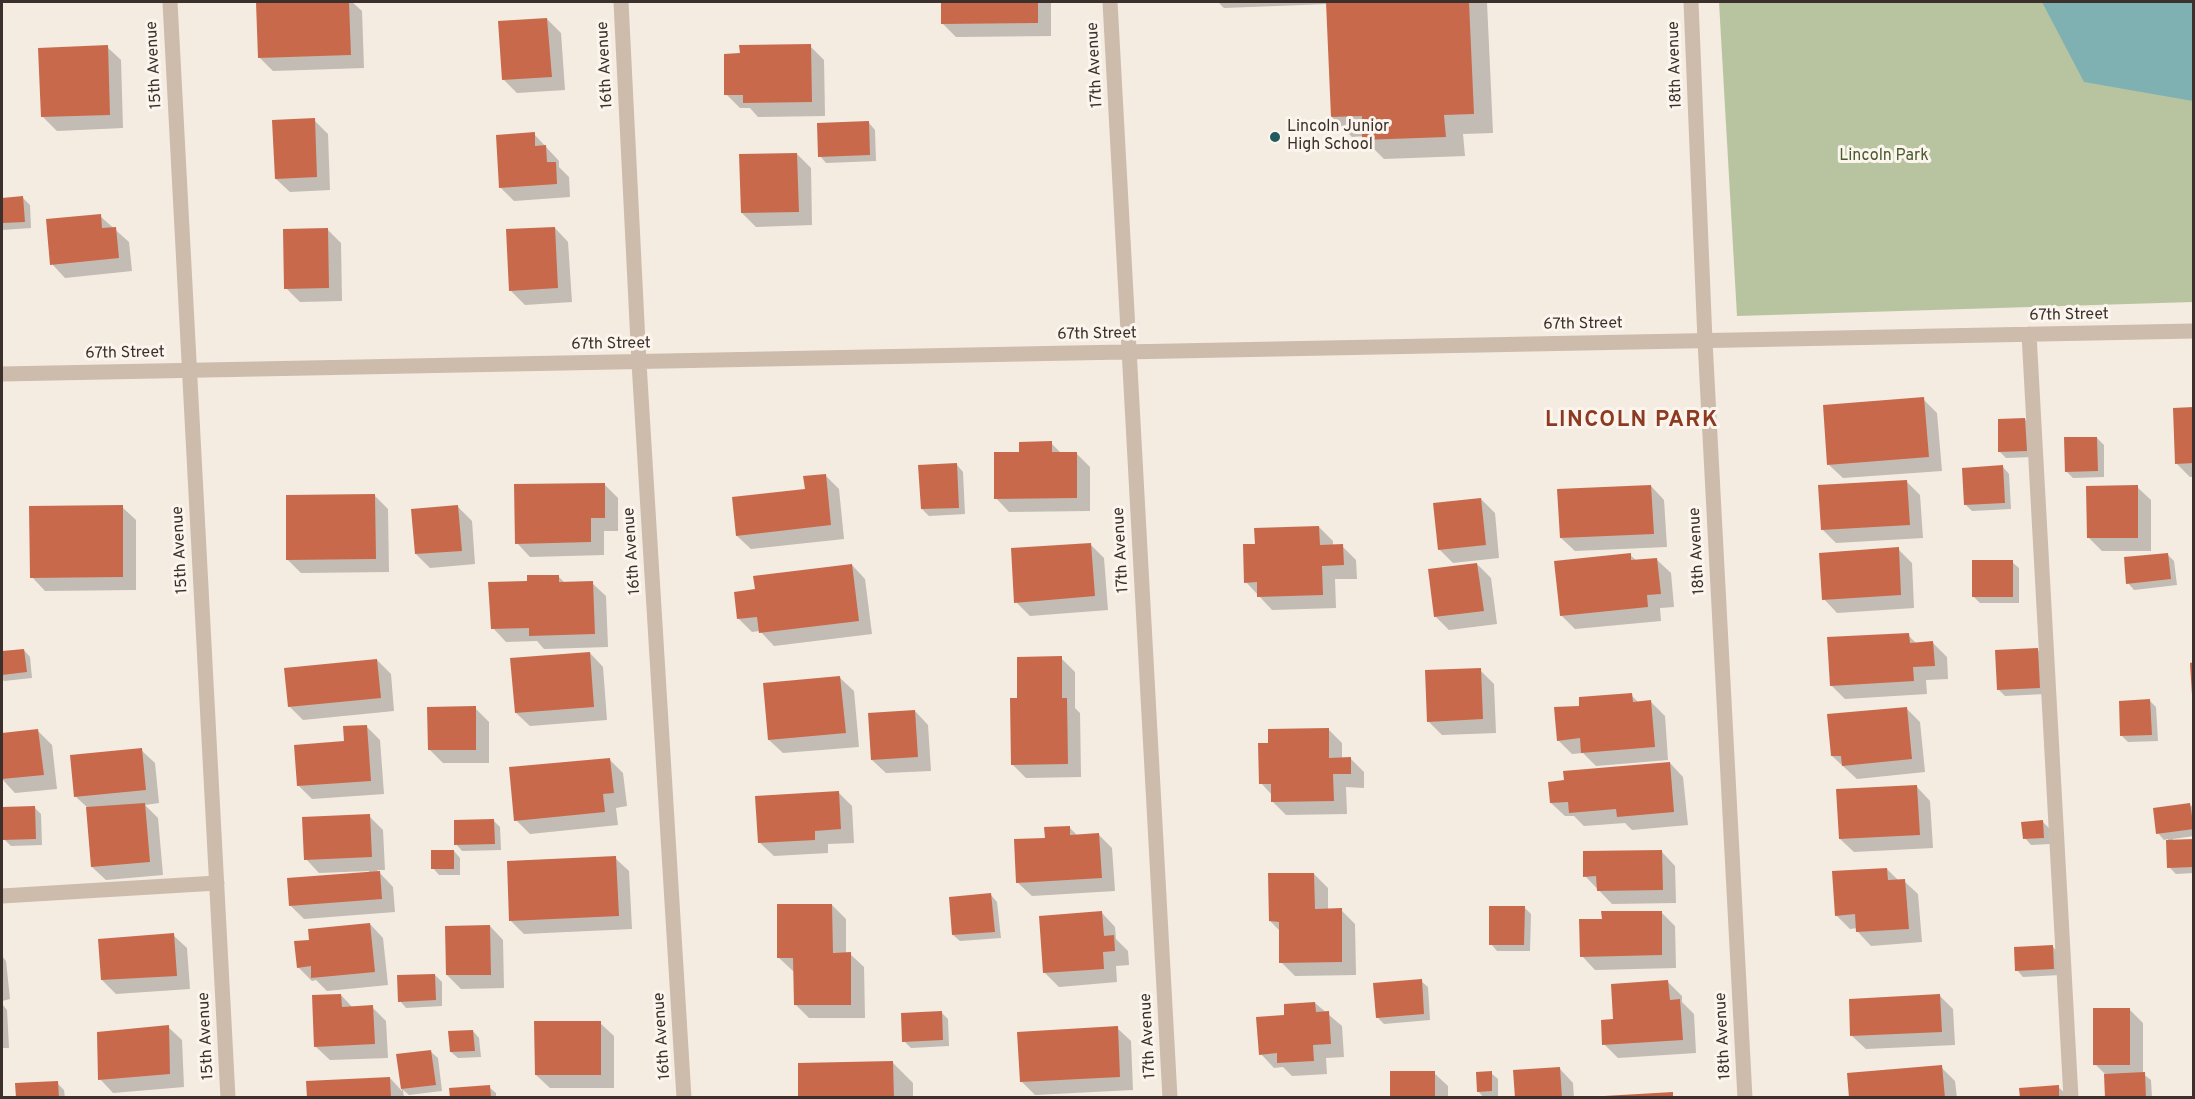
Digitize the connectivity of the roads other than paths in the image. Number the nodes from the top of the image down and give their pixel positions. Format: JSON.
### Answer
{"nodes":[{"id":1,"x":170,"y":2,"type":"edge"},
{"id":2,"x":621,"y":2,"type":"edge"},
{"id":3,"x":1110,"y":2,"type":"edge"},
{"id":4,"x":1691,"y":2,"type":"edge"},
{"id":5,"x":2193,"y":331,"type":"edge"},
{"id":6,"x":2029,"y":334,"type":"junction"},
{"id":7,"x":1705,"y":341,"type":"junction"},
{"id":8,"x":1130,"y":352,"type":"junction"},
{"id":9,"x":639,"y":363,"type":"junction"},
{"id":10,"x":190,"y":370,"type":"junction"},
{"id":11,"x":2,"y":374,"type":"edge"},
{"id":12,"x":217,"y":883,"type":"junction"},
{"id":13,"x":2,"y":896,"type":"edge"},
{"id":14,"x":228,"y":1098,"type":"edge"},
{"id":15,"x":684,"y":1098,"type":"edge"},
{"id":16,"x":1170,"y":1098,"type":"edge"},
{"id":17,"x":1745,"y":1098,"type":"edge"},
{"id":18,"x":2071,"y":1098,"type":"edge"}],
"edges":[{"from":1,"to":10,"type":"street","name":"15th Avenue"},
{"from":2,"to":9,"type":"street","name":"16th Avenue"},
{"from":3,"to":8,"type":"street","name":"17th Avenue"},
{"from":4,"to":7,"type":"street","name":"18th Avenue"},
{"from":5,"to":6,"type":"street","name":"67th Street"},
{"from":6,"to":7,"type":"street","name":"67th Street"},
{"from":6,"to":18,"type":"street"},
{"from":7,"to":8,"type":"street","name":"67th Street"},
{"from":7,"to":17,"type":"street","name":"18th Avenue"},
{"from":8,"to":9,"type":"street","name":"67th Street"},
{"from":8,"to":16,"type":"street","name":"17th Avenue"},
{"from":9,"to":10,"type":"street","name":"67th Street"},
{"from":9,"to":15,"type":"street","name":"16th Avenue"},
{"from":10,"to":11,"type":"street","name":"67th Street"},
{"from":10,"to":12,"type":"street","name":"15th Avenue"},
{"from":12,"to":13,"type":"street"},
{"from":12,"to":14,"type":"street","name":"15th Avenue"}]}
